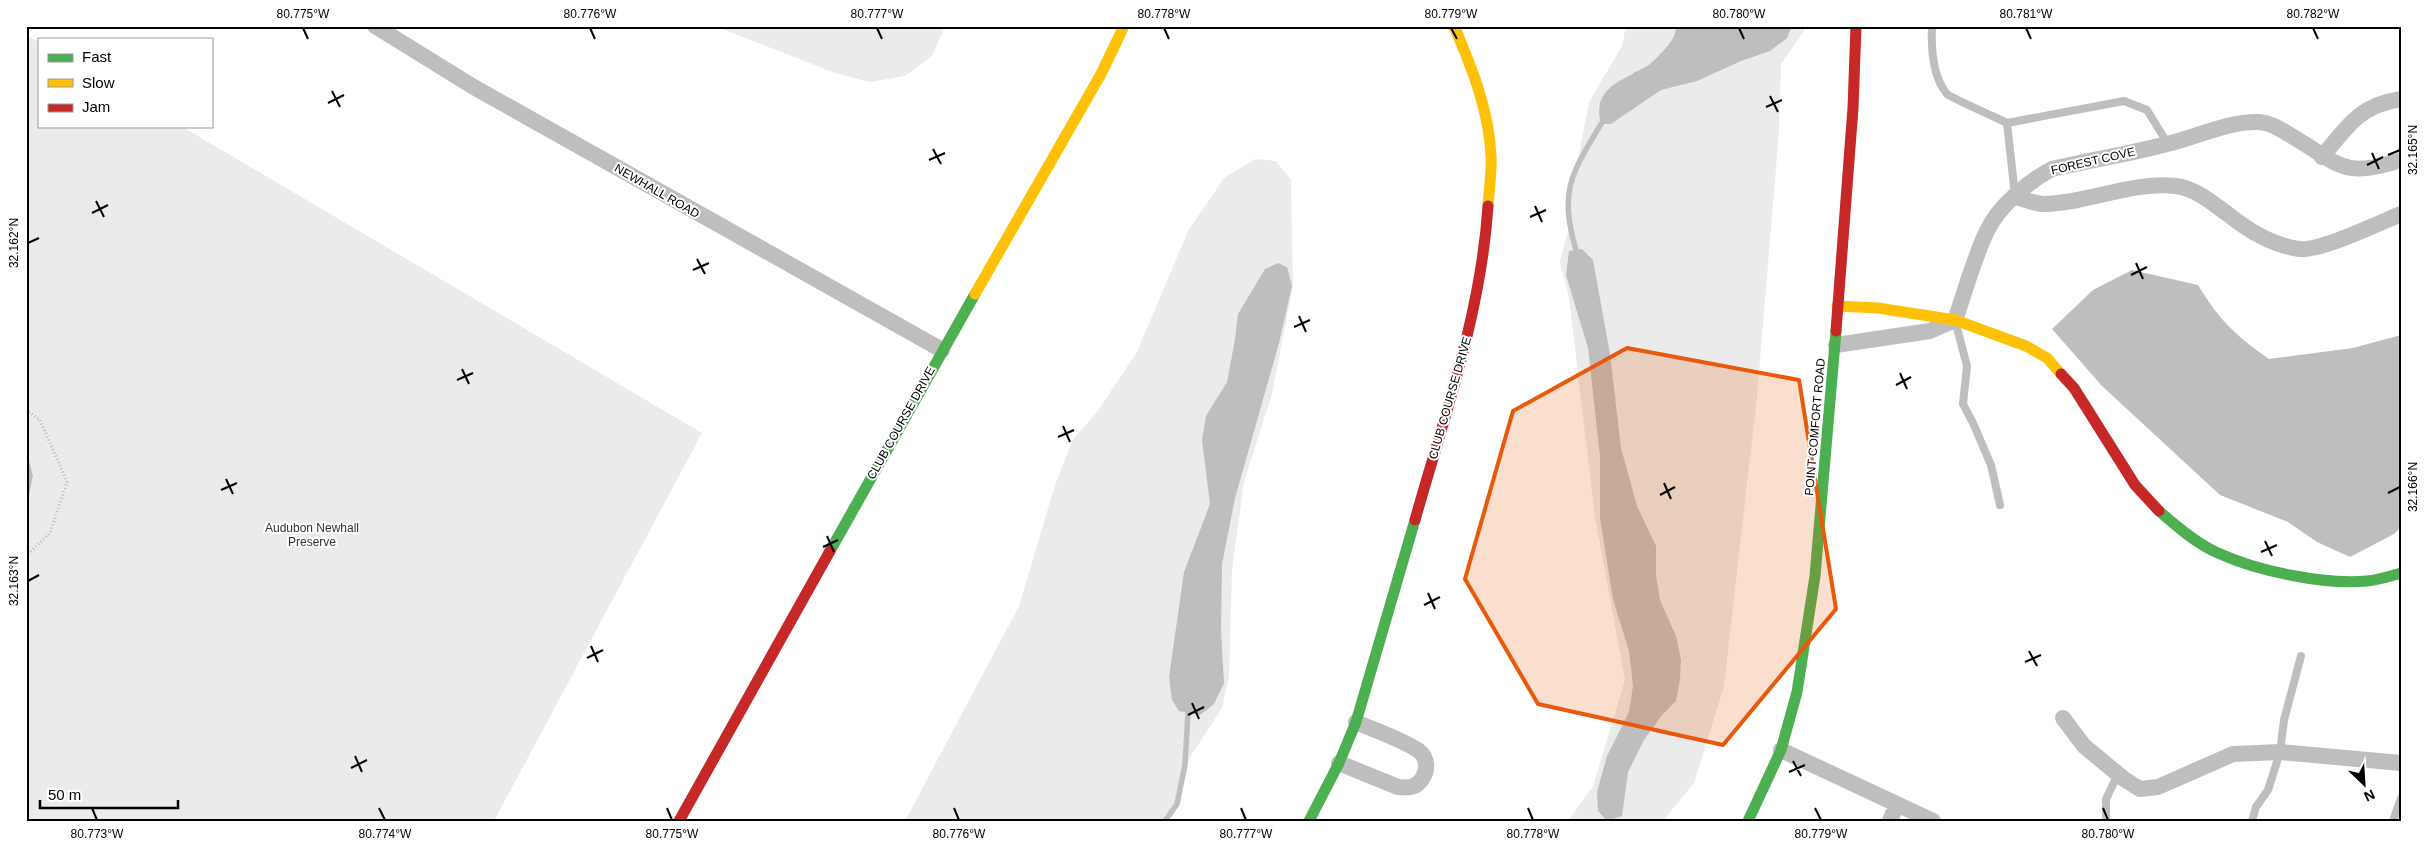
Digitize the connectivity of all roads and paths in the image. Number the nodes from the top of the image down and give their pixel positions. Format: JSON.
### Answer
{"nodes":[{"id":1,"x":376,"y":26,"type":"edge"},
{"id":2,"x":1124,"y":26,"type":"edge"},
{"id":3,"x":1454,"y":26,"type":"edge"},
{"id":4,"x":1856,"y":26,"type":"edge"},
{"id":5,"x":1932,"y":26,"type":"edge"},
{"id":6,"x":1635,"y":72,"type":"dead end"},
{"id":7,"x":2401,"y":98,"type":"edge"},
{"id":8,"x":1648,"y":99,"type":"dead end"},
{"id":9,"x":2007,"y":123,"type":"junction"},
{"id":10,"x":2168,"y":144,"type":"junction"},
{"id":11,"x":2322,"y":157,"type":"junction"},
{"id":12,"x":2401,"y":160,"type":"edge"},
{"id":13,"x":2015,"y":197,"type":"junction"},
{"id":14,"x":2401,"y":214,"type":"edge"},
{"id":15,"x":1837,"y":306,"type":"junction"},
{"id":16,"x":1955,"y":320,"type":"junction"},
{"id":17,"x":1836,"y":345,"type":"junction"},
{"id":18,"x":942,"y":350,"type":"junction"},
{"id":19,"x":26,"y":410,"type":"edge"},
{"id":20,"x":2000,"y":505,"type":"dead end"},
{"id":21,"x":26,"y":556,"type":"edge"},
{"id":22,"x":2401,"y":573,"type":"edge"},
{"id":23,"x":2301,"y":656,"type":"dead end"},
{"id":24,"x":2063,"y":718,"type":"dead end"},
{"id":25,"x":1356,"y":722,"type":"junction"},
{"id":26,"x":1781,"y":750,"type":"junction"},
{"id":27,"x":2280,"y":752,"type":"junction"},
{"id":28,"x":1339,"y":763,"type":"junction"},
{"id":29,"x":2401,"y":763,"type":"edge"},
{"id":30,"x":2118,"y":774,"type":"junction"},
{"id":31,"x":2401,"y":798,"type":"edge"},
{"id":32,"x":1897,"y":804,"type":"junction"},
{"id":33,"x":679,"y":821,"type":"edge"},
{"id":34,"x":1309,"y":821,"type":"edge"},
{"id":35,"x":1748,"y":821,"type":"edge"},
{"id":36,"x":1890,"y":821,"type":"edge"},
{"id":37,"x":1933,"y":821,"type":"edge"},
{"id":38,"x":2106,"y":821,"type":"edge"},
{"id":39,"x":2252,"y":821,"type":"edge"},
{"id":40,"x":2393,"y":821,"type":"edge"}],
"edges":[{"from":1,"to":18,"type":"street","name":"NEWHALL ROAD"},
{"from":2,"to":18,"type":"street","name":"CLUB COURSE DRIVE"},
{"from":3,"to":25,"type":"street","name":"CLUB COURSE DRIVE"},
{"from":4,"to":15,"type":"street","name":"POINT COMFORT ROAD"},
{"from":5,"to":9,"type":"lane"},
{"from":6,"to":8,"type":"path"},
{"from":7,"to":11,"type":"street"},
{"from":9,"to":10,"type":"lane"},
{"from":9,"to":13,"type":"lane"},
{"from":10,"to":11,"type":"street","name":"FOREST COVE"},
{"from":10,"to":13,"type":"street","name":"FOREST COVE"},
{"from":11,"to":12,"type":"street","name":"FOREST COVE"},
{"from":13,"to":14,"type":"street"},
{"from":13,"to":16,"type":"street","name":"FOREST COVE"},
{"from":15,"to":16,"type":"street"},
{"from":15,"to":17,"type":"street","name":"POINT COMFORT ROAD"},
{"from":16,"to":17,"type":"street"},
{"from":16,"to":20,"type":"lane"},
{"from":16,"to":22,"type":"street"},
{"from":17,"to":26,"type":"street","name":"POINT COMFORT ROAD"},
{"from":18,"to":33,"type":"street","name":"CLUB COURSE DRIVE"},
{"from":19,"to":21,"type":"path"},
{"from":23,"to":27,"type":"lane"},
{"from":24,"to":30,"type":"street"},
{"from":25,"to":28,"type":"street","name":"CLUB COURSE DRIVE"},
{"from":25,"to":28,"type":"street"},
{"from":26,"to":32,"type":"street"},
{"from":26,"to":35,"type":"street","name":"POINT COMFORT ROAD"},
{"from":27,"to":29,"type":"street"},
{"from":27,"to":30,"type":"street"},
{"from":27,"to":39,"type":"lane"},
{"from":28,"to":34,"type":"street","name":"CLUB COURSE DRIVE"},
{"from":30,"to":38,"type":"lane"},
{"from":31,"to":40,"type":"lane"},
{"from":32,"to":36,"type":"street"},
{"from":32,"to":37,"type":"street"}]}
